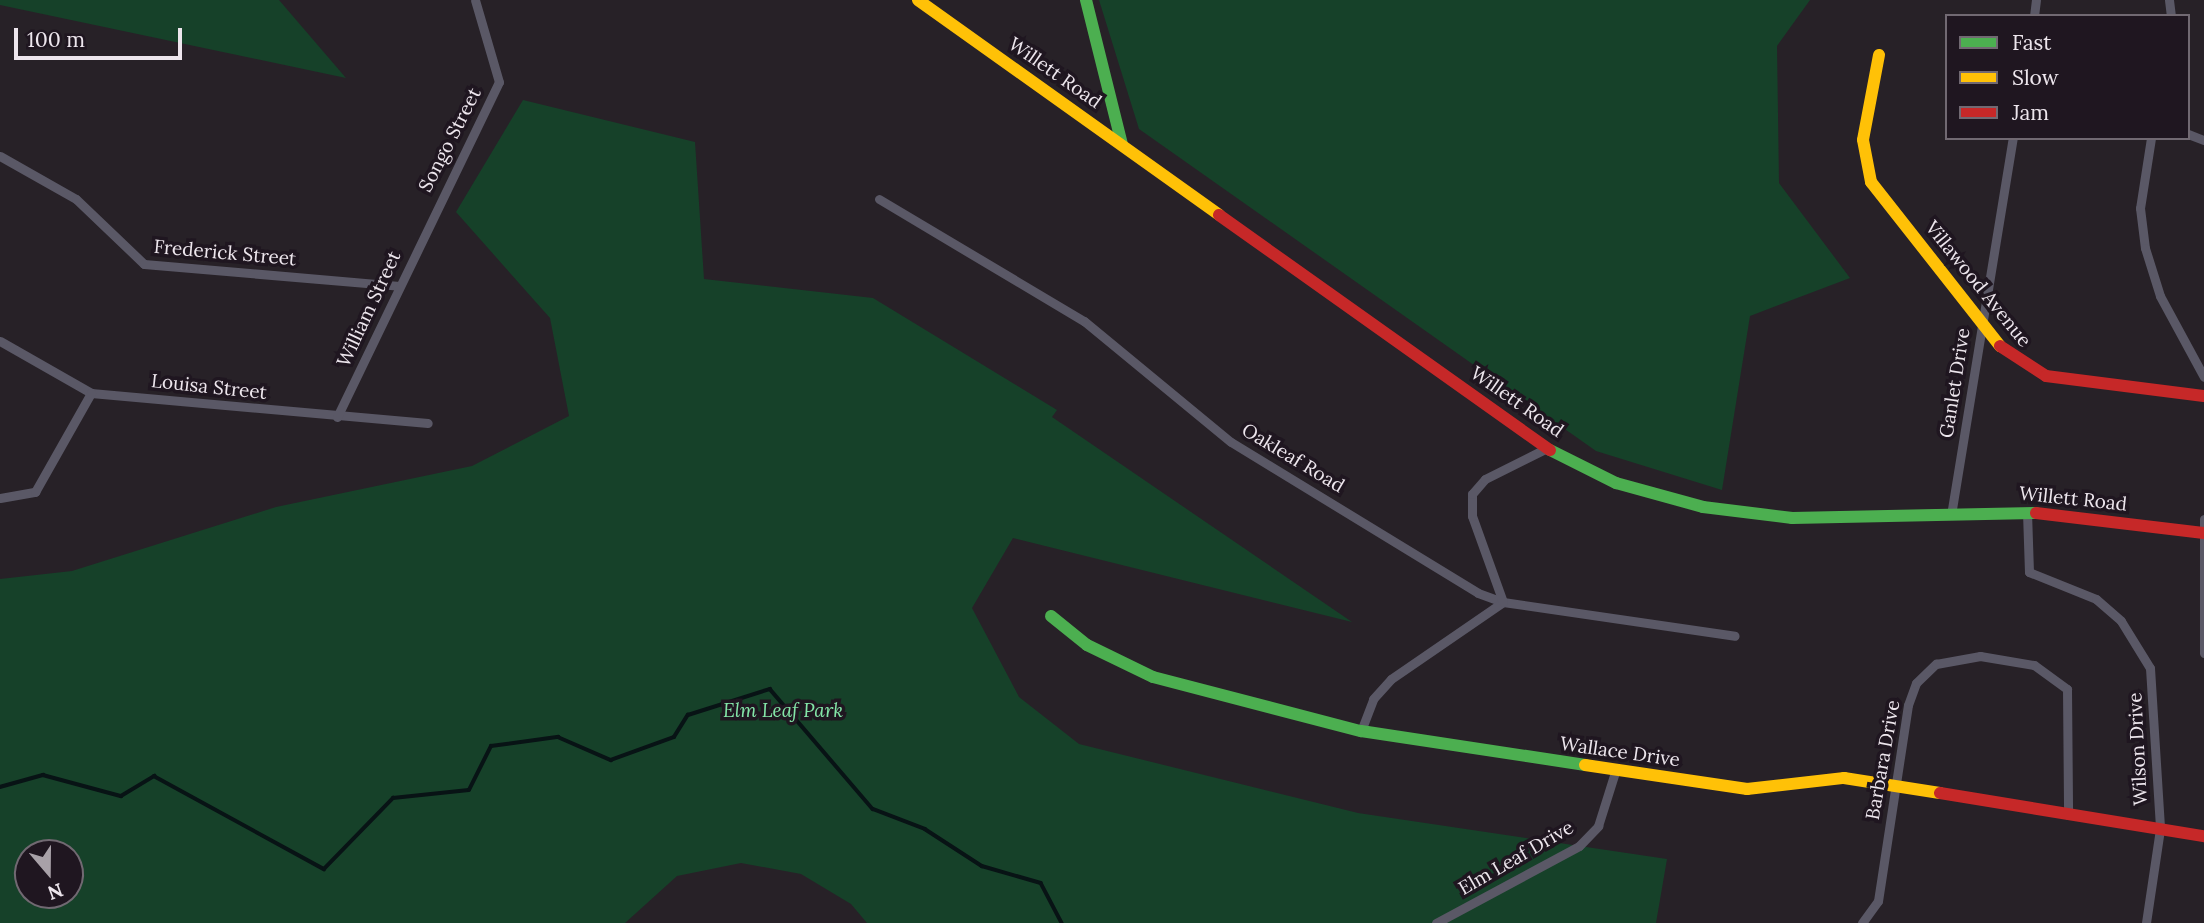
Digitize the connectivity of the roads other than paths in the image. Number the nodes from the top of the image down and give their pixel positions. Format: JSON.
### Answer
{"nodes":[{"id":1,"x":475,"y":0,"type":"edge"},
{"id":2,"x":918,"y":0,"type":"edge"},
{"id":3,"x":1086,"y":0,"type":"edge"},
{"id":4,"x":1879,"y":55,"type":"dead end"},
{"id":5,"x":2013,"y":140,"type":"edge"},
{"id":6,"x":2151,"y":140,"type":"edge"},
{"id":7,"x":1122,"y":144,"type":"junction"},
{"id":8,"x":0,"y":156,"type":"edge"},
{"id":9,"x":879,"y":199,"type":"dead end"},
{"id":10,"x":431,"y":215,"type":"joint"},
{"id":11,"x":399,"y":286,"type":"junction"},
{"id":12,"x":1982,"y":325,"type":"junction"},
{"id":13,"x":0,"y":341,"type":"edge"},
{"id":14,"x":2204,"y":377,"type":"edge"},
{"id":15,"x":91,"y":393,"type":"junction"},
{"id":16,"x":2204,"y":396,"type":"edge"},
{"id":17,"x":337,"y":417,"type":"junction"},
{"id":18,"x":429,"y":423,"type":"dead end"},
{"id":19,"x":1548,"y":448,"type":"junction"},
{"id":20,"x":0,"y":498,"type":"edge"},
{"id":21,"x":1952,"y":509,"type":"junction"},
{"id":22,"x":2027,"y":512,"type":"junction"},
{"id":23,"x":2204,"y":519,"type":"edge"},
{"id":24,"x":2203,"y":533,"type":"edge"},
{"id":25,"x":1503,"y":602,"type":"junction"},
{"id":26,"x":1051,"y":616,"type":"dead end"},
{"id":27,"x":1735,"y":636,"type":"dead end"},
{"id":28,"x":2204,"y":653,"type":"edge"},
{"id":29,"x":1361,"y":731,"type":"junction"},
{"id":30,"x":1615,"y":772,"type":"junction"},
{"id":31,"x":1894,"y":786,"type":"junction"},
{"id":32,"x":2068,"y":815,"type":"junction"},
{"id":33,"x":2160,"y":829,"type":"junction"},
{"id":34,"x":2204,"y":836,"type":"edge"},
{"id":35,"x":1436,"y":923,"type":"edge"},
{"id":36,"x":1862,"y":923,"type":"edge"},
{"id":37,"x":2146,"y":923,"type":"edge"}],
"edges":[{"from":1,"to":10,"type":"street","name":"Songo Street"},
{"from":2,"to":7,"type":"street","name":"Willett Road"},
{"from":3,"to":7,"type":"street"},
{"from":4,"to":12,"type":"street","name":"Villawood Avenue"},
{"from":5,"to":12,"type":"street","name":"Ganlet Drive"},
{"from":6,"to":14,"type":"street"},
{"from":7,"to":19,"type":"street","name":"Willett Road"},
{"from":8,"to":11,"type":"street","name":"Frederick Street"},
{"from":9,"to":25,"type":"street","name":"Oakleaf Road"},
{"from":10,"to":11,"type":"street","name":"William Street"},
{"from":11,"to":17,"type":"street","name":"William Street"},
{"from":12,"to":16,"type":"street","name":"Villawood Avenue"},
{"from":12,"to":21,"type":"street","name":"Ganlet Drive"},
{"from":13,"to":15,"type":"street","name":"Louisa Street"},
{"from":15,"to":17,"type":"street","name":"Louisa Street"},
{"from":15,"to":20,"type":"street"},
{"from":17,"to":18,"type":"street","name":"Louisa Street"},
{"from":19,"to":21,"type":"street","name":"Willett Road"},
{"from":19,"to":25,"type":"street"},
{"from":21,"to":22,"type":"street","name":"Willett Road"},
{"from":22,"to":24,"type":"street","name":"Willett Road"},
{"from":22,"to":33,"type":"street","name":"Wilson Drive"},
{"from":23,"to":24,"type":"street"},
{"from":24,"to":28,"type":"street"},
{"from":25,"to":27,"type":"street","name":"Oakleaf Road"},
{"from":25,"to":29,"type":"street"},
{"from":26,"to":29,"type":"street","name":"Wallace Drive"},
{"from":29,"to":30,"type":"street","name":"Wallace Drive"},
{"from":30,"to":31,"type":"street","name":"Wallace Drive"},
{"from":30,"to":35,"type":"street","name":"Elm Leaf Drive"},
{"from":31,"to":32,"type":"street","name":"Wallace Drive"},
{"from":31,"to":32,"type":"street","name":"Barbara Drive"},
{"from":31,"to":36,"type":"street","name":"Barbara Drive"},
{"from":32,"to":33,"type":"street","name":"Wallace Drive"},
{"from":33,"to":34,"type":"street","name":"Wallace Drive"},
{"from":33,"to":37,"type":"street","name":"Wilson Drive"}]}
